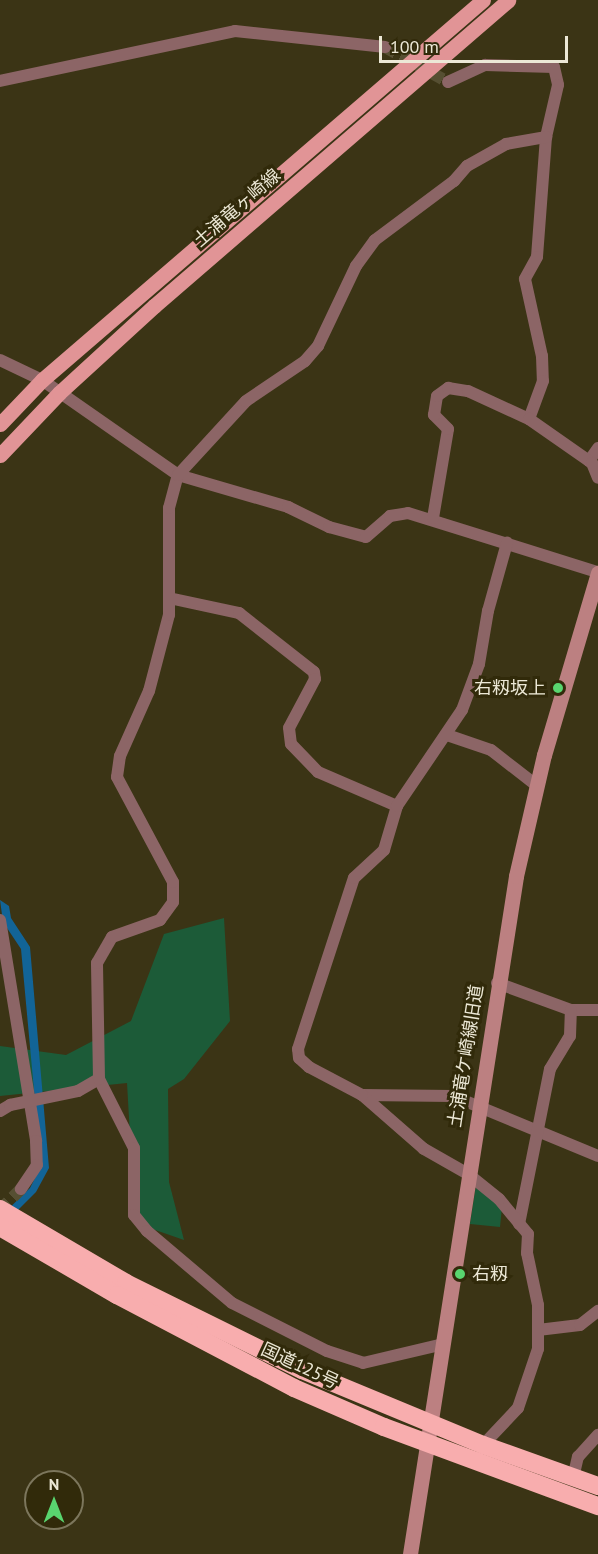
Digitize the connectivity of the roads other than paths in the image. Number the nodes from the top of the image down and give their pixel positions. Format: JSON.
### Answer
{"nodes":[{"id":1,"x":483,"y":0,"type":"edge"},
{"id":2,"x":508,"y":0,"type":"edge"},
{"id":3,"x":385,"y":47,"type":"tunnel mouth"},
{"id":4,"x":0,"y":81,"type":"edge"},
{"id":5,"x":448,"y":82,"type":"dead end"},
{"id":6,"x":546,"y":137,"type":"junction"},
{"id":7,"x":0,"y":360,"type":"edge"},
{"id":8,"x":42,"y":380,"type":"junction"},
{"id":9,"x":59,"y":393,"type":"junction"},
{"id":10,"x":529,"y":419,"type":"junction"},
{"id":11,"x":0,"y":424,"type":"edge"},
{"id":12,"x":598,"y":448,"type":"edge"},
{"id":13,"x":0,"y":455,"type":"edge"},
{"id":14,"x":589,"y":461,"type":"junction"},
{"id":15,"x":178,"y":475,"type":"junction"},
{"id":16,"x":598,"y":478,"type":"edge"},
{"id":17,"x":433,"y":518,"type":"junction"},
{"id":18,"x":507,"y":543,"type":"junction"},
{"id":19,"x":598,"y":572,"type":"edge"},
{"id":20,"x":169,"y":598,"type":"junction"},
{"id":21,"x":447,"y":735,"type":"junction"},
{"id":22,"x":536,"y":785,"type":"junction"},
{"id":23,"x":397,"y":806,"type":"junction"},
{"id":24,"x":0,"y":920,"type":"edge"},
{"id":25,"x":497,"y":983,"type":"junction"},
{"id":26,"x":572,"y":1010,"type":"junction"},
{"id":27,"x":598,"y":1010,"type":"edge"},
{"id":28,"x":99,"y":1078,"type":"junction"},
{"id":29,"x":362,"y":1095,"type":"junction"},
{"id":30,"x":30,"y":1100,"type":"junction"},
{"id":31,"x":479,"y":1104,"type":"junction"},
{"id":32,"x":0,"y":1111,"type":"edge"},
{"id":33,"x":541,"y":1131,"type":"junction"},
{"id":34,"x":598,"y":1156,"type":"edge"},
{"id":35,"x":468,"y":1174,"type":"junction"},
{"id":36,"x":21,"y":1189,"type":"tunnel mouth"},
{"id":37,"x":0,"y":1201,"type":"edge"},
{"id":38,"x":0,"y":1209,"type":"edge"},
{"id":39,"x":519,"y":1224,"type":"junction"},
{"id":40,"x":0,"y":1227,"type":"edge"},
{"id":41,"x":0,"y":1233,"type":"edge"},
{"id":42,"x":53,"y":1250,"type":"junction"},
{"id":43,"x":598,"y":1311,"type":"edge"},
{"id":44,"x":538,"y":1330,"type":"junction"},
{"id":45,"x":440,"y":1345,"type":"junction"},
{"id":46,"x":429,"y":1423,"type":"junction"},
{"id":47,"x":598,"y":1435,"type":"edge"},
{"id":48,"x":426,"y":1443,"type":"junction"},
{"id":49,"x":483,"y":1445,"type":"junction"},
{"id":50,"x":573,"y":1478,"type":"junction"},
{"id":51,"x":598,"y":1486,"type":"edge"},
{"id":52,"x":598,"y":1506,"type":"edge"},
{"id":53,"x":410,"y":1554,"type":"edge"}],
"edges":[{"from":1,"to":8,"type":"main road","name":"土浦竜ヶ崎線"},
{"from":2,"to":9,"type":"main road","name":"土浦竜ヶ崎線"},
{"from":3,"to":4,"type":"street"},
{"from":5,"to":6,"type":"street"},
{"from":6,"to":10,"type":"street"},
{"from":6,"to":15,"type":"street"},
{"from":7,"to":8,"type":"street"},
{"from":8,"to":9,"type":"street"},
{"from":8,"to":11,"type":"main road","name":"土浦竜ヶ崎線"},
{"from":9,"to":13,"type":"main road","name":"土浦竜ヶ崎線"},
{"from":9,"to":15,"type":"street"},
{"from":10,"to":14,"type":"street"},
{"from":10,"to":17,"type":"street"},
{"from":12,"to":14,"type":"street"},
{"from":14,"to":16,"type":"street"},
{"from":15,"to":17,"type":"street"},
{"from":15,"to":20,"type":"street"},
{"from":17,"to":18,"type":"street"},
{"from":18,"to":19,"type":"street"},
{"from":18,"to":21,"type":"street"},
{"from":19,"to":22,"type":"street","name":"土浦竜ケ崎線旧道"},
{"from":20,"to":23,"type":"street"},
{"from":20,"to":28,"type":"street"},
{"from":21,"to":22,"type":"street"},
{"from":21,"to":23,"type":"street"},
{"from":22,"to":25,"type":"street","name":"土浦竜ケ崎線旧道"},
{"from":23,"to":29,"type":"street"},
{"from":24,"to":30,"type":"street"},
{"from":25,"to":26,"type":"street"},
{"from":25,"to":31,"type":"street","name":"土浦竜ケ崎線旧道"},
{"from":26,"to":27,"type":"street"},
{"from":26,"to":33,"type":"street"},
{"from":28,"to":30,"type":"street"},
{"from":28,"to":45,"type":"street"},
{"from":29,"to":31,"type":"street"},
{"from":29,"to":35,"type":"street"},
{"from":30,"to":32,"type":"street"},
{"from":30,"to":36,"type":"street"},
{"from":31,"to":33,"type":"street"},
{"from":31,"to":35,"type":"street","name":"土浦竜ケ崎線旧道"},
{"from":33,"to":34,"type":"street"},
{"from":33,"to":39,"type":"street"},
{"from":35,"to":39,"type":"street"},
{"from":35,"to":45,"type":"street","name":"土浦竜ケ崎線旧道"},
{"from":37,"to":42,"type":"highway"},
{"from":38,"to":42,"type":"highway","name":"国道125号"},
{"from":39,"to":44,"type":"street"},
{"from":40,"to":42,"type":"highway","name":"国道125号"},
{"from":41,"to":42,"type":"highway"},
{"from":42,"to":46,"type":"highway","name":"国道125号"},
{"from":42,"to":48,"type":"highway","name":"国道125号"},
{"from":43,"to":44,"type":"street"},
{"from":44,"to":49,"type":"street"},
{"from":45,"to":46,"type":"street","name":"土浦竜ケ崎線旧道"},
{"from":46,"to":48,"type":"street","name":"土浦竜ケ崎線旧道"},
{"from":46,"to":49,"type":"highway","name":"国道125号"},
{"from":47,"to":50,"type":"street"},
{"from":48,"to":52,"type":"highway","name":"国道125号"},
{"from":48,"to":53,"type":"street","name":"土浦竜ケ崎線旧道"},
{"from":49,"to":50,"type":"highway","name":"国道125号"},
{"from":50,"to":51,"type":"highway","name":"国道125号"}]}
